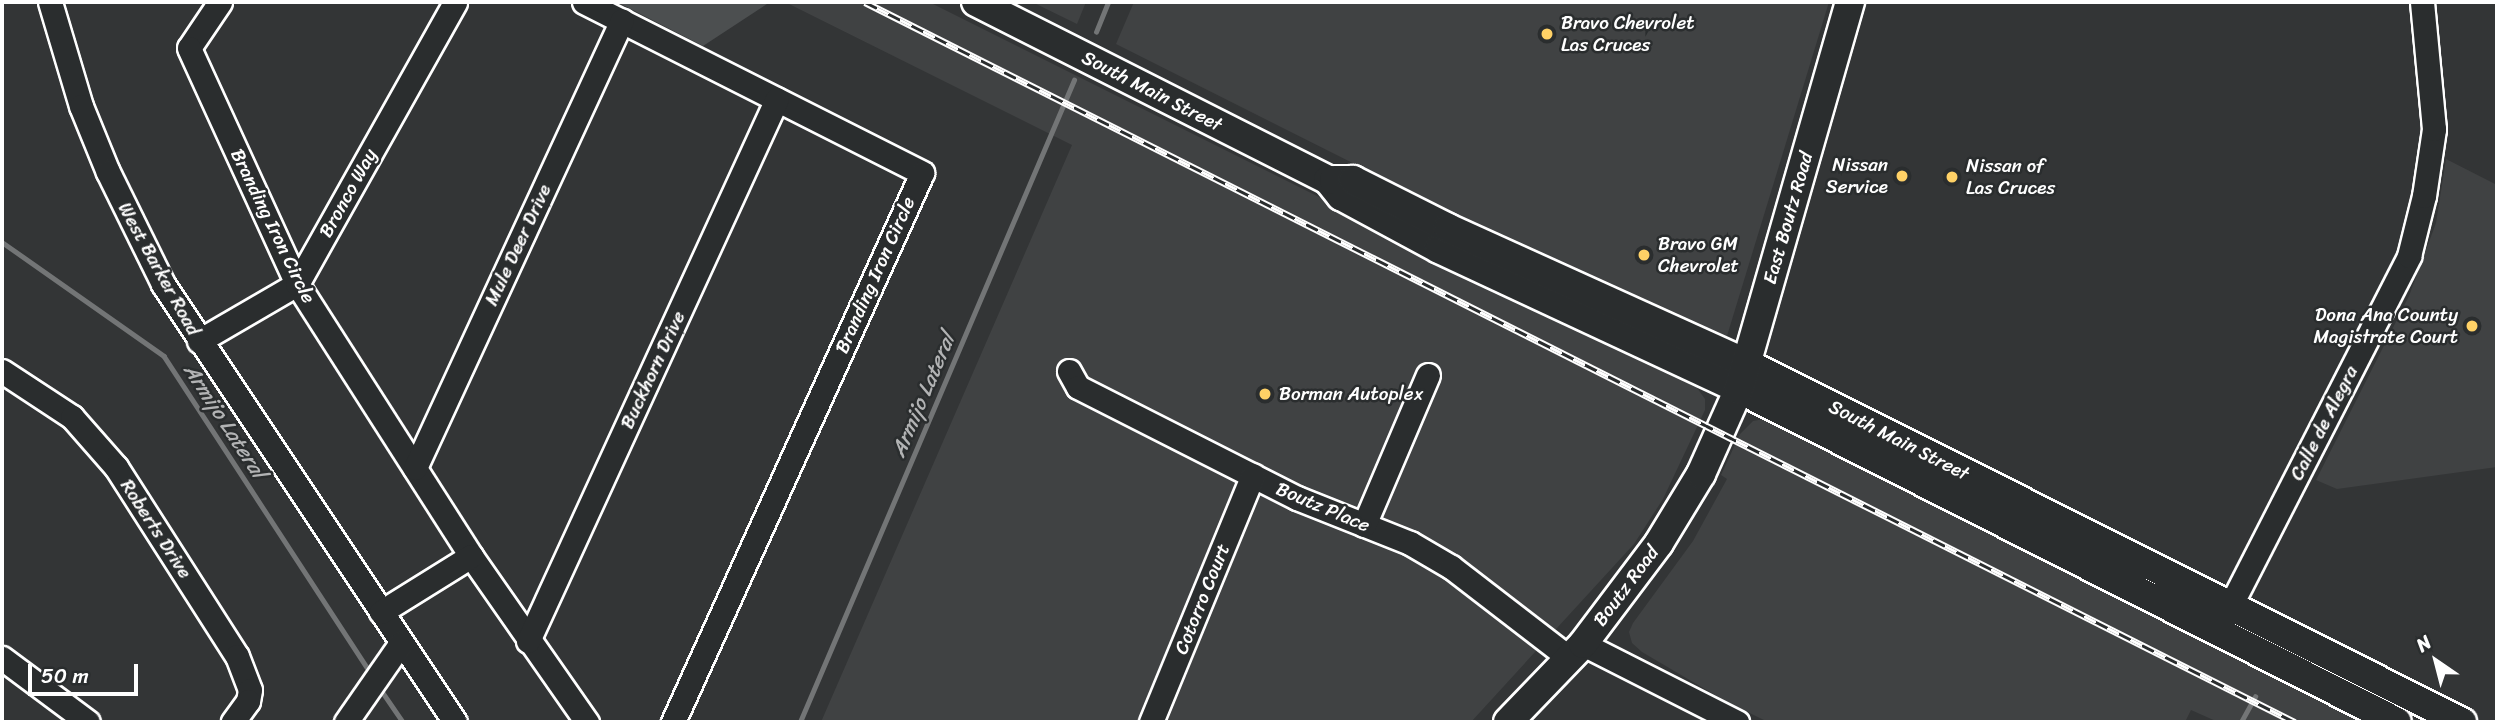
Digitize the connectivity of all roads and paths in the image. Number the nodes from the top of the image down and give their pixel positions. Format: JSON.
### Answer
{"nodes":[{"id":1,"x":50,"y":2,"type":"edge"},
{"id":2,"x":220,"y":2,"type":"edge"},
{"id":3,"x":455,"y":2,"type":"edge"},
{"id":4,"x":584,"y":2,"type":"edge"},
{"id":5,"x":976,"y":2,"type":"edge"},
{"id":6,"x":1850,"y":2,"type":"edge"},
{"id":7,"x":2422,"y":2,"type":"edge"},
{"id":8,"x":622,"y":21,"type":"junction"},
{"id":9,"x":777,"y":99,"type":"junction"},
{"id":10,"x":297,"y":284,"type":"junction"},
{"id":11,"x":199,"y":341,"type":"junction"},
{"id":12,"x":2,"y":371,"type":"edge"},
{"id":13,"x":1069,"y":371,"type":"dead end"},
{"id":14,"x":1428,"y":375,"type":"dead end"},
{"id":15,"x":1743,"y":376,"type":"junction"},
{"id":16,"x":1720,"y":433,"type":"joint"},
{"id":17,"x":415,"y":468,"type":"junction"},
{"id":18,"x":1253,"y":475,"type":"junction"},
{"id":19,"x":1364,"y":525,"type":"junction"},
{"id":20,"x":471,"y":556,"type":"junction"},
{"id":21,"x":2230,"y":607,"type":"junction"},
{"id":22,"x":381,"y":612,"type":"junction"},
{"id":23,"x":2217,"y":632,"type":"junction"},
{"id":24,"x":528,"y":641,"type":"junction"},
{"id":25,"x":401,"y":643,"type":"junction"},
{"id":26,"x":1576,"y":651,"type":"junction"},
{"id":27,"x":2,"y":658,"type":"edge"},
{"id":28,"x":88,"y":722,"type":"edge"},
{"id":29,"x":233,"y":722,"type":"edge"},
{"id":30,"x":346,"y":722,"type":"edge"},
{"id":31,"x":455,"y":722,"type":"edge"},
{"id":32,"x":587,"y":722,"type":"edge"},
{"id":33,"x":673,"y":722,"type":"edge"},
{"id":34,"x":1151,"y":722,"type":"edge"},
{"id":35,"x":1508,"y":722,"type":"edge"},
{"id":36,"x":1737,"y":722,"type":"edge"},
{"id":37,"x":2397,"y":722,"type":"edge"},
{"id":38,"x":2462,"y":722,"type":"edge"}],
"edges":[{"from":1,"to":11,"type":"street","name":"West Barker Road"},
{"from":2,"to":10,"type":"street","name":"Branding Iron Circle"},
{"from":3,"to":10,"type":"street","name":"Bronco Way"},
{"from":4,"to":8,"type":"street","name":"Branding Iron Circle"},
{"from":5,"to":15,"type":"main road","name":"South Main Street"},
{"from":6,"to":15,"type":"main road","name":"East Boutz Road"},
{"from":7,"to":21,"type":"street","name":"Calle de Alegra"},
{"from":8,"to":9,"type":"street","name":"Branding Iron Circle"},
{"from":8,"to":17,"type":"street","name":"Mule Deer Drive"},
{"from":9,"to":24,"type":"street","name":"Buckhorn Drive"},
{"from":9,"to":33,"type":"street","name":"Branding Iron Circle"},
{"from":10,"to":11,"type":"street"},
{"from":10,"to":17,"type":"street","name":"Branding Iron Circle"},
{"from":11,"to":22,"type":"street","name":"West Barker Road"},
{"from":12,"to":29,"type":"street","name":"Roberts Drive"},
{"from":13,"to":18,"type":"street","name":"Boutz Place"},
{"from":14,"to":19,"type":"street"},
{"from":15,"to":16,"type":"main road","name":"East Boutz Road"},
{"from":15,"to":21,"type":"main road","name":"South Main Street"},
{"from":15,"to":23,"type":"main road","name":"South Main Street"},
{"from":16,"to":26,"type":"main road","name":"Boutz Road"},
{"from":17,"to":20,"type":"street","name":"Branding Iron Circle"},
{"from":18,"to":19,"type":"street","name":"Boutz Place"},
{"from":18,"to":34,"type":"street","name":"Cotorro Court"},
{"from":19,"to":26,"type":"street","name":"Boutz Place"},
{"from":20,"to":22,"type":"street"},
{"from":20,"to":24,"type":"street","name":"Branding Iron Circle"},
{"from":21,"to":23,"type":"street","name":"Calle de Alegra"},
{"from":21,"to":38,"type":"main road","name":"South Main Street"},
{"from":22,"to":25,"type":"street","name":"West Barker Road"},
{"from":23,"to":37,"type":"main road","name":"South Main Street"},
{"from":24,"to":32,"type":"street","name":"Branding Iron Circle"},
{"from":25,"to":30,"type":"street"},
{"from":25,"to":31,"type":"street","name":"West Barker Road"},
{"from":26,"to":35,"type":"main road","name":"Boutz Road"},
{"from":26,"to":36,"type":"street","name":"Boutz Place"},
{"from":27,"to":28,"type":"street"}]}
